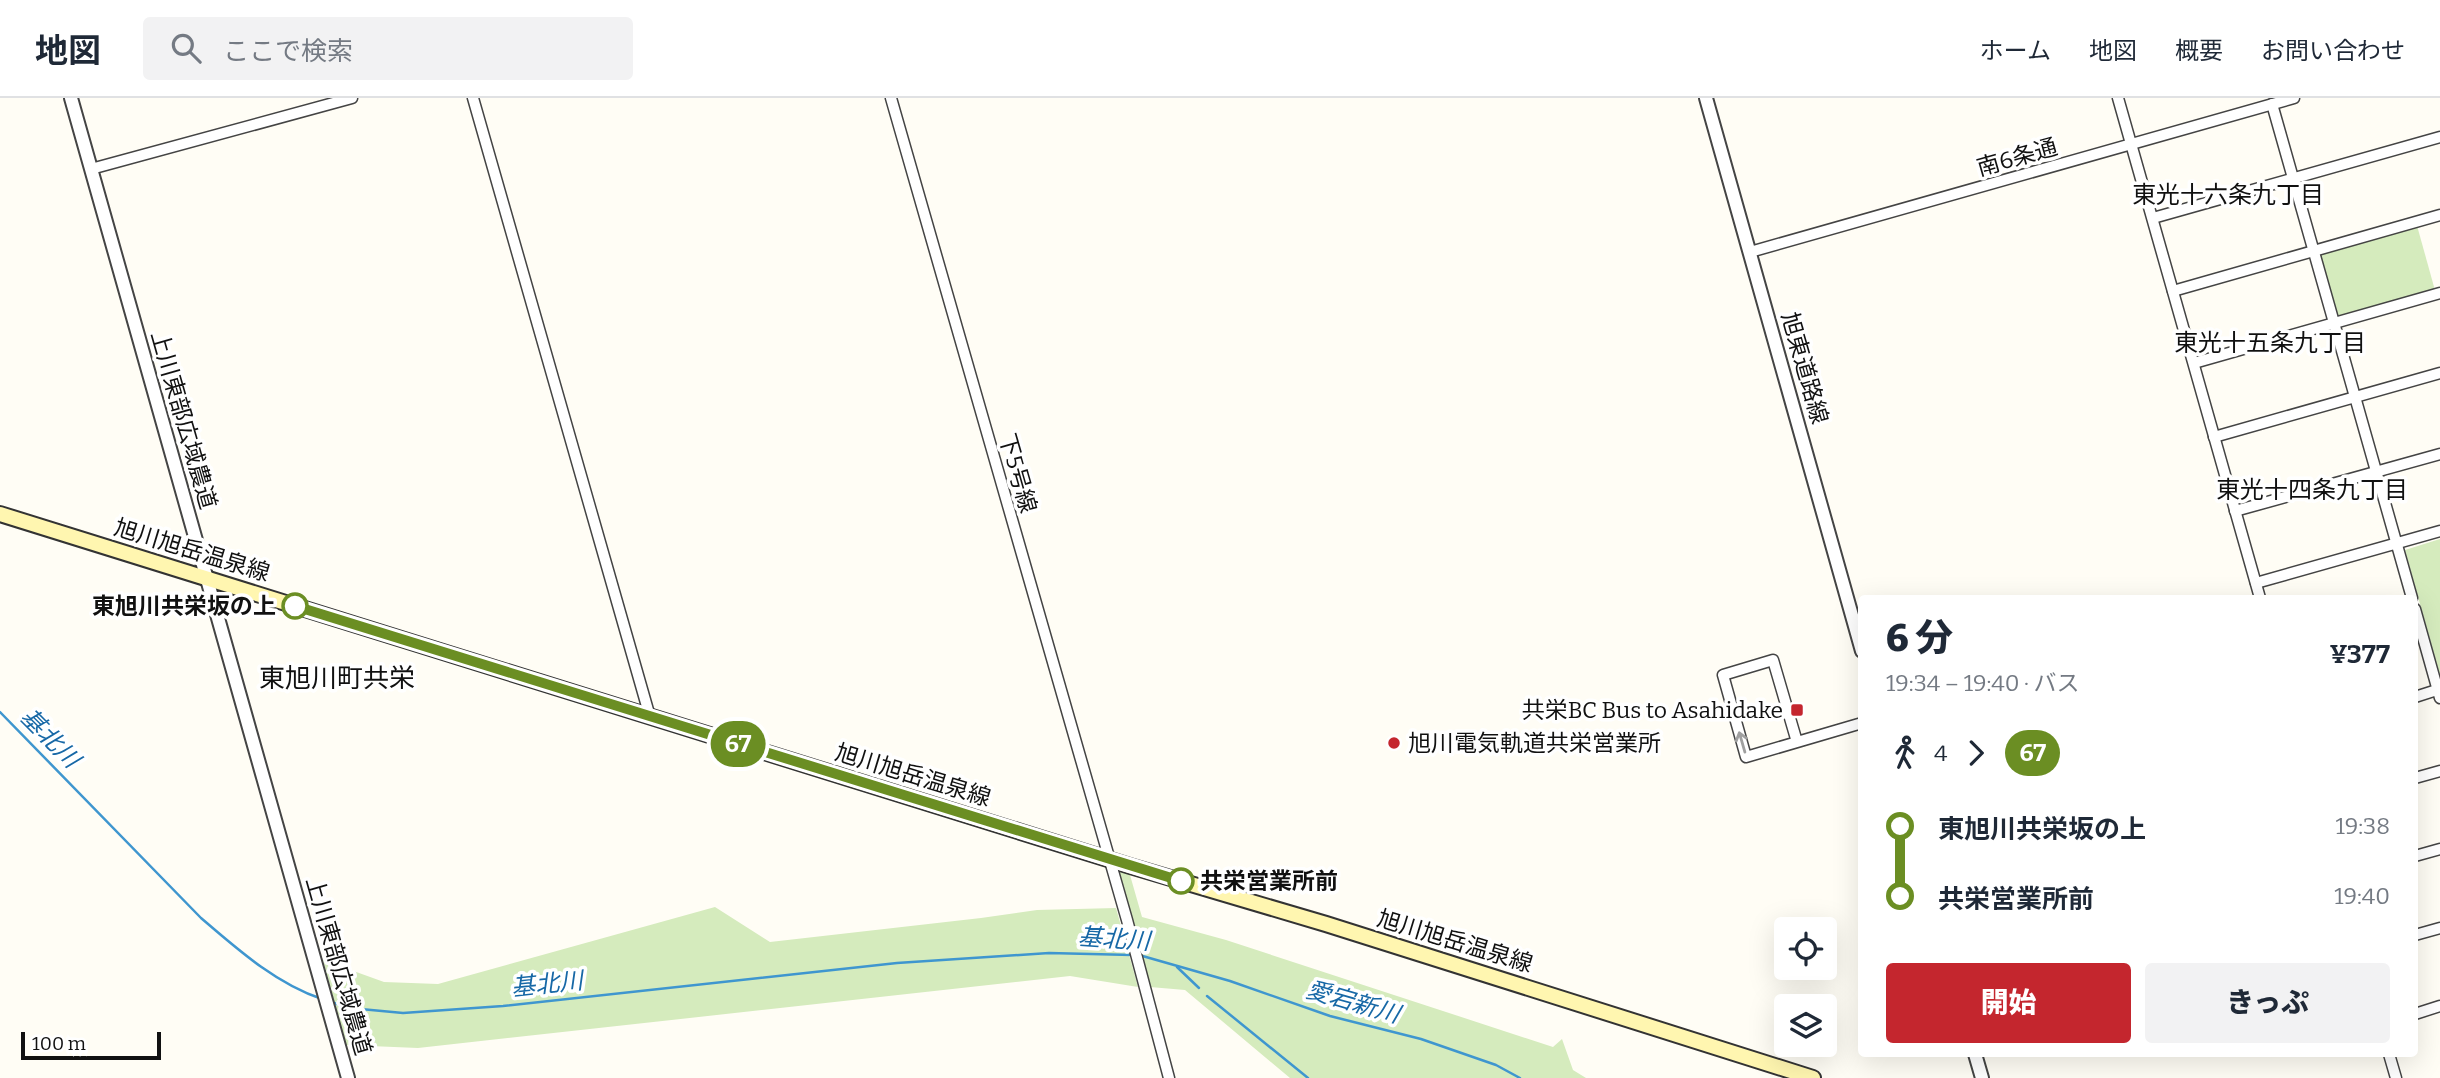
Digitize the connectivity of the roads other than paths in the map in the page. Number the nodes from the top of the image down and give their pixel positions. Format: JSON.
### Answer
{"nodes":[{"id":1,"x":71,"y":98,"type":"edge"},
{"id":2,"x":352,"y":98,"type":"edge"},
{"id":3,"x":473,"y":98,"type":"edge"},
{"id":4,"x":891,"y":98,"type":"edge"},
{"id":5,"x":1706,"y":98,"type":"edge"},
{"id":6,"x":2118,"y":98,"type":"edge"},
{"id":7,"x":2294,"y":98,"type":"edge"},
{"id":8,"x":2272,"y":104,"type":"junction"},
{"id":9,"x":2440,"y":137,"type":"edge"},
{"id":10,"x":2131,"y":145,"type":"junction"},
{"id":11,"x":91,"y":169,"type":"junction"},
{"id":12,"x":2293,"y":178,"type":"junction"},
{"id":13,"x":2440,"y":215,"type":"edge"},
{"id":14,"x":2153,"y":218,"type":"junction"},
{"id":15,"x":2314,"y":251,"type":"junction"},
{"id":16,"x":1750,"y":252,"type":"junction"},
{"id":17,"x":2173,"y":292,"type":"junction"},
{"id":18,"x":2440,"y":293,"type":"edge"},
{"id":19,"x":2335,"y":323,"type":"junction"},
{"id":20,"x":2194,"y":363,"type":"junction"},
{"id":21,"x":2440,"y":373,"type":"edge"},
{"id":22,"x":2356,"y":397,"type":"junction"},
{"id":23,"x":2214,"y":437,"type":"junction"},
{"id":24,"x":2440,"y":454,"type":"edge"},
{"id":25,"x":2377,"y":472,"type":"junction"},
{"id":26,"x":2235,"y":511,"type":"junction"},
{"id":27,"x":0,"y":514,"type":"edge"},
{"id":28,"x":2440,"y":531,"type":"edge"},
{"id":29,"x":2397,"y":543,"type":"junction"},
{"id":30,"x":207,"y":578,"type":"junction"},
{"id":31,"x":2256,"y":583,"type":"junction"},
{"id":32,"x":2259,"y":595,"type":"edge"},
{"id":33,"x":2411,"y":595,"type":"edge"},
{"id":34,"x":2418,"y":621,"type":"edge"},
{"id":35,"x":1858,"y":637,"type":"edge"},
{"id":36,"x":2439,"y":693,"type":"edge"},
{"id":37,"x":2418,"y":696,"type":"edge"},
{"id":38,"x":650,"y":717,"type":"junction"},
{"id":39,"x":1858,"y":724,"type":"edge"},
{"id":40,"x":1797,"y":742,"type":"junction"},
{"id":41,"x":2440,"y":771,"type":"edge"},
{"id":42,"x":2418,"y":777,"type":"edge"},
{"id":43,"x":2440,"y":849,"type":"edge"},
{"id":44,"x":2418,"y":855,"type":"edge"},
{"id":45,"x":1108,"y":859,"type":"junction"},
{"id":46,"x":2440,"y":928,"type":"edge"},
{"id":47,"x":2418,"y":934,"type":"edge"},
{"id":48,"x":2440,"y":1006,"type":"edge"},
{"id":49,"x":2418,"y":1013,"type":"edge"},
{"id":50,"x":1976,"y":1057,"type":"edge"},
{"id":51,"x":2390,"y":1057,"type":"edge"},
{"id":52,"x":348,"y":1078,"type":"edge"},
{"id":53,"x":1169,"y":1078,"type":"edge"},
{"id":54,"x":1813,"y":1078,"type":"edge"},
{"id":55,"x":1982,"y":1078,"type":"edge"},
{"id":56,"x":2396,"y":1078,"type":"edge"}],
"edges":[{"from":1,"to":11,"type":"street","name":"上川東部広域農道"},
{"from":2,"to":11,"type":"street"},
{"from":3,"to":38,"type":"street"},
{"from":4,"to":45,"type":"street","name":"下5号線"},
{"from":5,"to":16,"type":"street","name":"旭東道路線"},
{"from":6,"to":10,"type":"street"},
{"from":7,"to":8,"type":"street","name":"南6条通"},
{"from":8,"to":10,"type":"street","name":"南6条通"},
{"from":8,"to":12,"type":"street"},
{"from":9,"to":12,"type":"street"},
{"from":10,"to":14,"type":"street"},
{"from":10,"to":16,"type":"street","name":"南6条通"},
{"from":11,"to":30,"type":"street","name":"上川東部広域農道"},
{"from":12,"to":14,"type":"street"},
{"from":12,"to":15,"type":"street"},
{"from":13,"to":15,"type":"street"},
{"from":14,"to":17,"type":"street"},
{"from":15,"to":17,"type":"street"},
{"from":15,"to":19,"type":"street"},
{"from":16,"to":35,"type":"street","name":"旭東道路線"},
{"from":17,"to":20,"type":"street"},
{"from":18,"to":19,"type":"street"},
{"from":19,"to":20,"type":"street"},
{"from":19,"to":22,"type":"street"},
{"from":20,"to":23,"type":"street"},
{"from":21,"to":22,"type":"street"},
{"from":22,"to":23,"type":"street"},
{"from":22,"to":25,"type":"street"},
{"from":23,"to":26,"type":"street"},
{"from":24,"to":25,"type":"street"},
{"from":25,"to":26,"type":"street"},
{"from":25,"to":29,"type":"street"},
{"from":26,"to":31,"type":"street"},
{"from":27,"to":30,"type":"main road","name":"旭川旭岳温泉線"},
{"from":28,"to":29,"type":"street"},
{"from":29,"to":31,"type":"street"},
{"from":29,"to":33,"type":"street"},
{"from":30,"to":38,"type":"main road","name":"旭川旭岳温泉線"},
{"from":30,"to":52,"type":"street","name":"上川東部広域農道"},
{"from":31,"to":32,"type":"street"},
{"from":34,"to":36,"type":"street"},
{"from":36,"to":37,"type":"street"},
{"from":38,"to":45,"type":"main road","name":"旭川旭岳温泉線"},
{"from":39,"to":40,"type":"street"},
{"from":40,"to":40,"type":"street","one_way":true},
{"from":41,"to":42,"type":"street"},
{"from":43,"to":44,"type":"street"},
{"from":45,"to":53,"type":"street","name":"下5号線"},
{"from":45,"to":54,"type":"main road","name":"旭川旭岳温泉線"},
{"from":46,"to":47,"type":"street"},
{"from":48,"to":49,"type":"street"},
{"from":50,"to":55,"type":"street"},
{"from":51,"to":56,"type":"street"}]}
